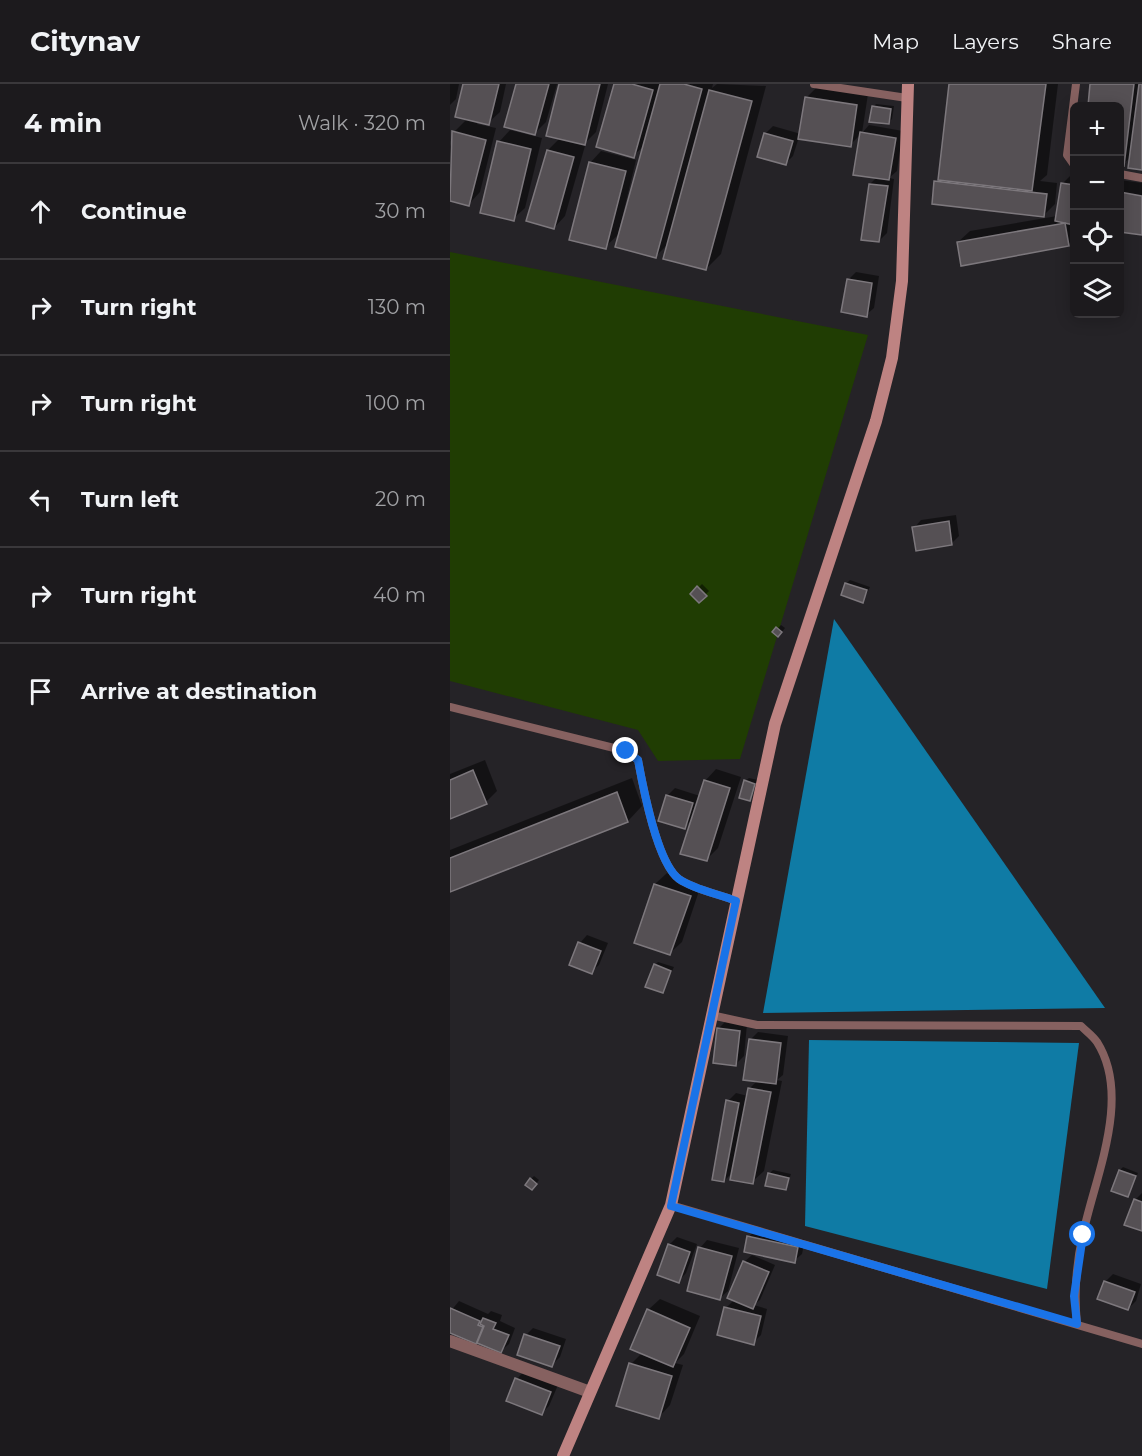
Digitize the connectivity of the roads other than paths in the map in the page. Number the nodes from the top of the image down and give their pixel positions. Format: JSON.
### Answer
{"nodes":[{"id":1,"x":814,"y":84,"type":"edge"},
{"id":2,"x":908,"y":84,"type":"edge"},
{"id":3,"x":1076,"y":84,"type":"edge"},
{"id":4,"x":907,"y":98,"type":"junction"},
{"id":5,"x":1070,"y":159,"type":"edge"},
{"id":6,"x":1124,"y":175,"type":"edge"},
{"id":7,"x":1142,"y":178,"type":"edge"},
{"id":8,"x":450,"y":706,"type":"edge"},
{"id":9,"x":736,"y":901,"type":"junction"},
{"id":10,"x":711,"y":1015,"type":"junction"},
{"id":11,"x":671,"y":1206,"type":"junction"},
{"id":12,"x":1077,"y":1324,"type":"junction"},
{"id":13,"x":450,"y":1341,"type":"edge"},
{"id":14,"x":1142,"y":1344,"type":"edge"},
{"id":15,"x":590,"y":1392,"type":"junction"},
{"id":16,"x":563,"y":1456,"type":"edge"}],
"edges":[{"from":1,"to":4,"type":"lane"},
{"from":2,"to":4,"type":"street"},
{"from":3,"to":5,"type":"lane"},
{"from":4,"to":9,"type":"street"},
{"from":6,"to":7,"type":"lane"},
{"from":8,"to":9,"type":"lane"},
{"from":9,"to":10,"type":"street"},
{"from":10,"to":11,"type":"street"},
{"from":10,"to":12,"type":"lane"},
{"from":11,"to":12,"type":"lane"},
{"from":11,"to":15,"type":"street"},
{"from":12,"to":14,"type":"lane"},
{"from":13,"to":15,"type":"street"},
{"from":15,"to":16,"type":"street"}]}
